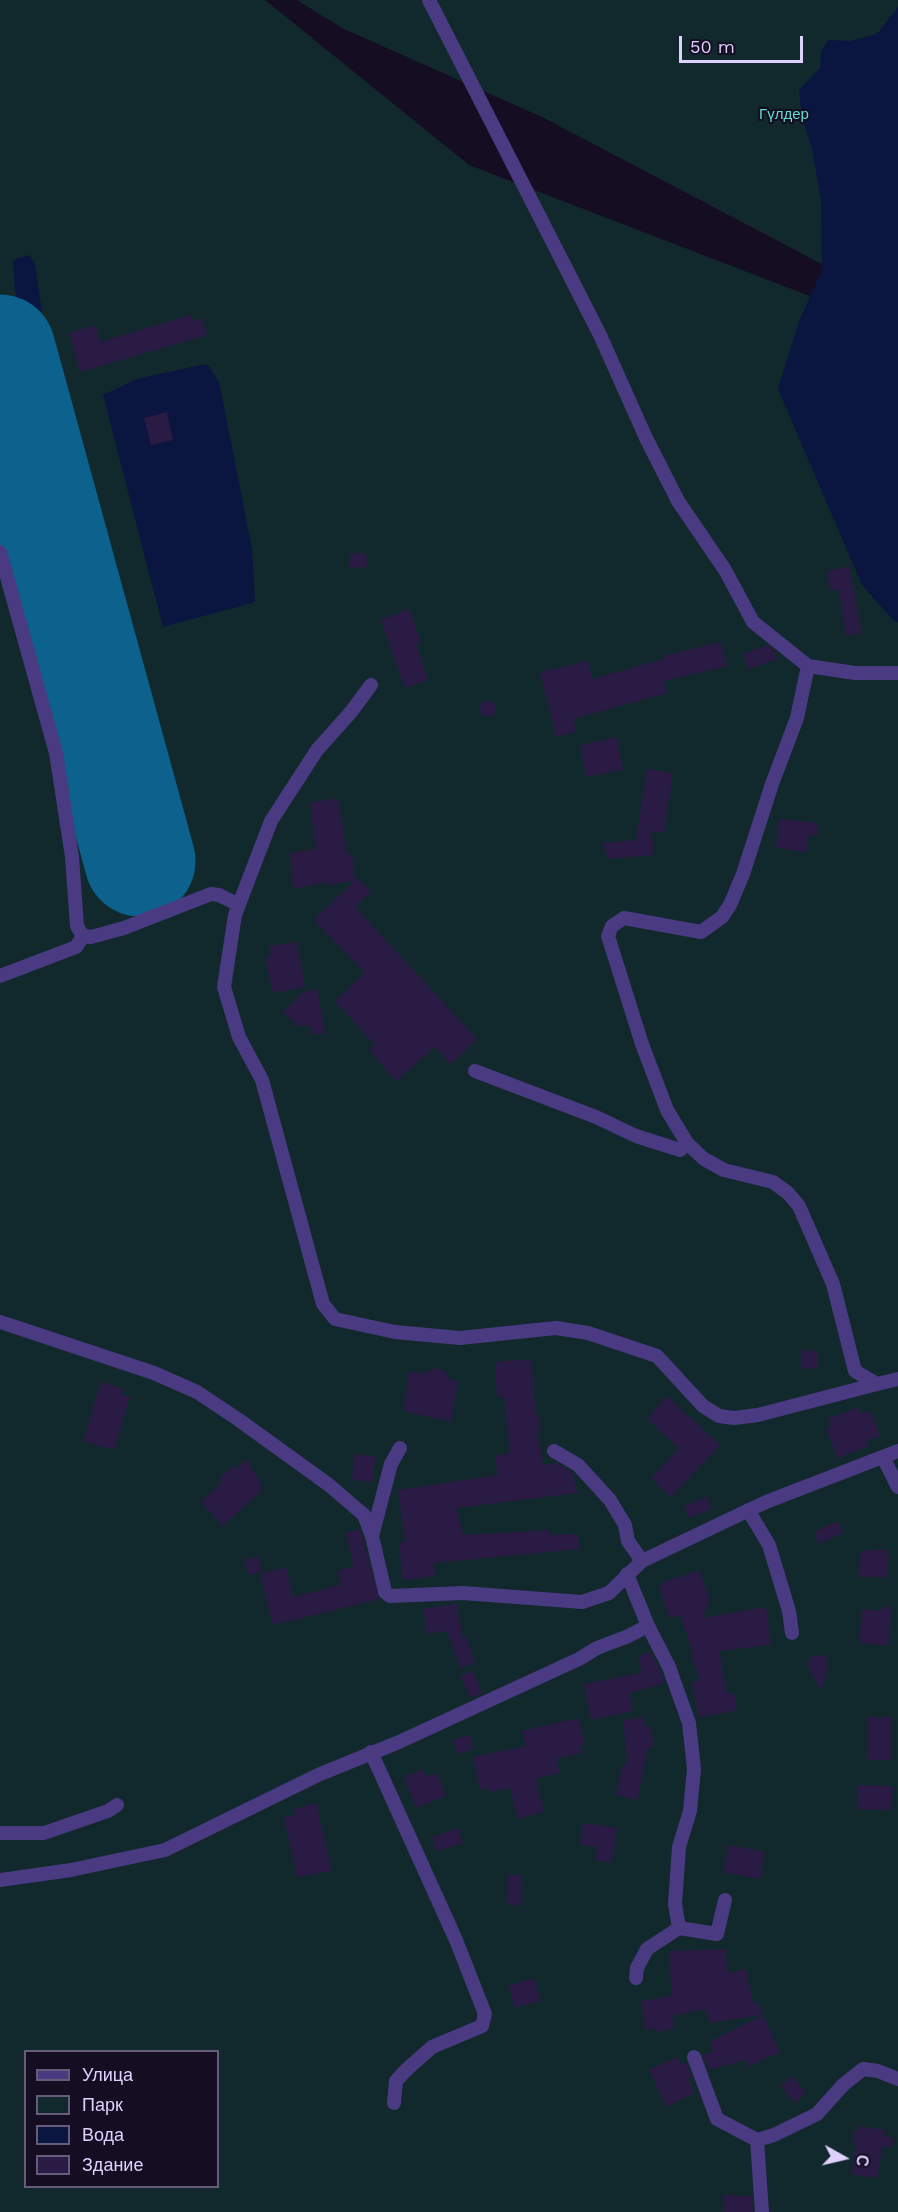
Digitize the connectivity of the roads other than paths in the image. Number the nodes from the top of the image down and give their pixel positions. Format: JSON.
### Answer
{"nodes":[{"id":1,"x":429,"y":0,"type":"edge"},
{"id":2,"x":0,"y":552,"type":"edge"},
{"id":3,"x":808,"y":666,"type":"junction"},
{"id":4,"x":898,"y":673,"type":"edge"},
{"id":5,"x":371,"y":685,"type":"dead end"},
{"id":6,"x":239,"y":905,"type":"junction"},
{"id":7,"x":83,"y":936,"type":"junction"},
{"id":8,"x":0,"y":976,"type":"edge"},
{"id":9,"x":475,"y":1071,"type":"dead end"},
{"id":10,"x":687,"y":1143,"type":"junction"},
{"id":11,"x":0,"y":1322,"type":"edge"},
{"id":12,"x":898,"y":1379,"type":"edge"},
{"id":13,"x":877,"y":1384,"type":"junction"},
{"id":14,"x":400,"y":1448,"type":"dead end"},
{"id":15,"x":554,"y":1451,"type":"dead end"},
{"id":16,"x":898,"y":1451,"type":"edge"},
{"id":17,"x":883,"y":1457,"type":"junction"},
{"id":18,"x":898,"y":1487,"type":"edge"},
{"id":19,"x":748,"y":1510,"type":"junction"},
{"id":20,"x":372,"y":1536,"type":"junction"},
{"id":21,"x":642,"y":1561,"type":"junction"},
{"id":22,"x":627,"y":1574,"type":"junction"},
{"id":23,"x":648,"y":1626,"type":"junction"},
{"id":24,"x":792,"y":1633,"type":"dead end"},
{"id":25,"x":371,"y":1752,"type":"junction"},
{"id":26,"x":117,"y":1805,"type":"dead end"},
{"id":27,"x":0,"y":1833,"type":"edge"},
{"id":28,"x":0,"y":1880,"type":"edge"},
{"id":29,"x":725,"y":1900,"type":"dead end"},
{"id":30,"x":679,"y":1928,"type":"junction"},
{"id":31,"x":636,"y":1978,"type":"dead end"},
{"id":32,"x":694,"y":2057,"type":"dead end"},
{"id":33,"x":898,"y":2079,"type":"edge"},
{"id":34,"x":394,"y":2103,"type":"dead end"},
{"id":35,"x":757,"y":2140,"type":"junction"},
{"id":36,"x":762,"y":2212,"type":"edge"}],
"edges":[{"from":1,"to":3,"type":"street"},
{"from":2,"to":7,"type":"street"},
{"from":3,"to":4,"type":"street"},
{"from":3,"to":10,"type":"street"},
{"from":5,"to":6,"type":"street"},
{"from":6,"to":7,"type":"street"},
{"from":6,"to":13,"type":"street"},
{"from":7,"to":8,"type":"street"},
{"from":9,"to":10,"type":"street"},
{"from":10,"to":13,"type":"street"},
{"from":11,"to":20,"type":"street"},
{"from":12,"to":13,"type":"street"},
{"from":14,"to":20,"type":"street"},
{"from":15,"to":21,"type":"street"},
{"from":16,"to":17,"type":"street"},
{"from":17,"to":18,"type":"street"},
{"from":17,"to":19,"type":"street"},
{"from":19,"to":21,"type":"street"},
{"from":19,"to":24,"type":"street"},
{"from":20,"to":22,"type":"street"},
{"from":21,"to":22,"type":"street"},
{"from":22,"to":23,"type":"street"},
{"from":23,"to":25,"type":"street"},
{"from":23,"to":30,"type":"street"},
{"from":25,"to":28,"type":"street"},
{"from":25,"to":34,"type":"street"},
{"from":26,"to":27,"type":"street"},
{"from":29,"to":30,"type":"street"},
{"from":30,"to":31,"type":"street"},
{"from":32,"to":35,"type":"street"},
{"from":33,"to":35,"type":"street"},
{"from":35,"to":36,"type":"street"}]}
